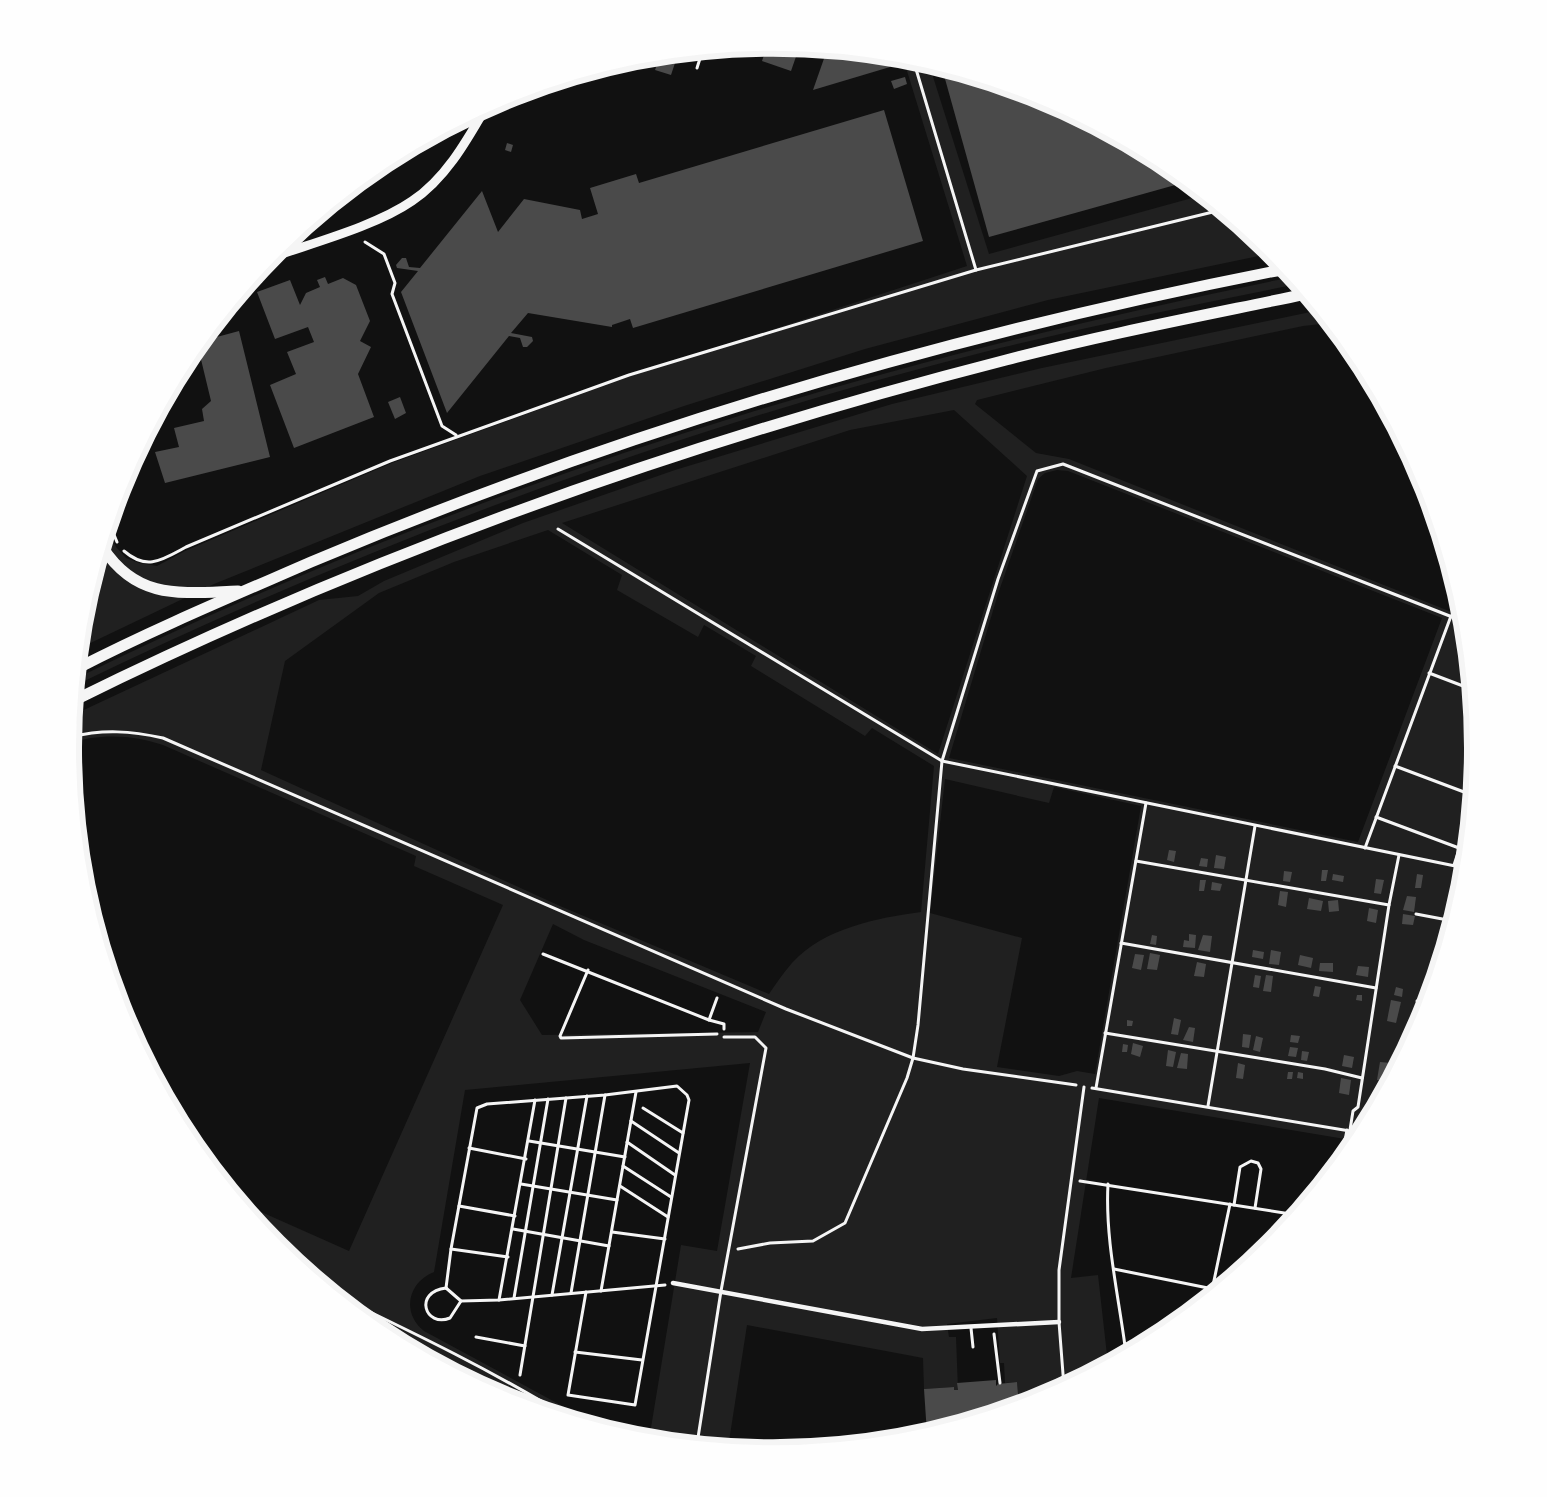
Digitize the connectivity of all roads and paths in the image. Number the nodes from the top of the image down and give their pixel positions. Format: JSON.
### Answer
{"nodes":[{"id":1,"x":700,"y":58,"type":"edge"},
{"id":2,"x":697,"y":68,"type":"dead end"},
{"id":3,"x":916,"y":69,"type":"edge"},
{"id":4,"x":479,"y":119,"type":"edge"},
{"id":5,"x":1213,"y":211,"type":"edge"},
{"id":6,"x":365,"y":242,"type":"dead end"},
{"id":7,"x":288,"y":252,"type":"edge"},
{"id":8,"x":976,"y":270,"type":"junction"},
{"id":9,"x":1278,"y":271,"type":"edge"},
{"id":10,"x":1300,"y":295,"type":"edge"},
{"id":11,"x":457,"y":436,"type":"junction"},
{"id":12,"x":558,"y":529,"type":"dead end"},
{"id":13,"x":113,"y":534,"type":"edge"},
{"id":14,"x":107,"y":554,"type":"edge"},
{"id":15,"x":245,"y":590,"type":"junction"},
{"id":16,"x":1451,"y":616,"type":"junction"},
{"id":17,"x":1456,"y":618,"type":"edge"},
{"id":18,"x":84,"y":665,"type":"edge"},
{"id":19,"x":1429,"y":673,"type":"junction"},
{"id":20,"x":1465,"y":687,"type":"edge"},
{"id":21,"x":81,"y":697,"type":"edge"},
{"id":22,"x":79,"y":735,"type":"edge"},
{"id":23,"x":942,"y":761,"type":"junction"},
{"id":24,"x":1395,"y":766,"type":"junction"},
{"id":25,"x":1467,"y":793,"type":"edge"},
{"id":26,"x":1146,"y":803,"type":"junction"},
{"id":27,"x":1376,"y":817,"type":"junction"},
{"id":28,"x":1255,"y":826,"type":"junction"},
{"id":29,"x":1462,"y":839,"type":"edge"},
{"id":30,"x":1365,"y":848,"type":"junction"},
{"id":31,"x":1459,"y":848,"type":"junction"},
{"id":32,"x":1399,"y":854,"type":"junction"},
{"id":33,"x":1136,"y":861,"type":"junction"},
{"id":34,"x":1454,"y":865,"type":"junction"},
{"id":35,"x":1458,"y":866,"type":"edge"},
{"id":36,"x":1245,"y":880,"type":"junction"},
{"id":37,"x":1389,"y":905,"type":"junction"},
{"id":38,"x":1416,"y":914,"type":"dead end"},
{"id":39,"x":1447,"y":920,"type":"edge"},
{"id":40,"x":1121,"y":944,"type":"junction"},
{"id":41,"x":542,"y":954,"type":"dead end"},
{"id":42,"x":1231,"y":964,"type":"junction"},
{"id":43,"x":588,"y":970,"type":"junction"},
{"id":44,"x":1376,"y":988,"type":"junction"},
{"id":45,"x":717,"y":998,"type":"dead end"},
{"id":46,"x":709,"y":1020,"type":"junction"},
{"id":47,"x":1105,"y":1033,"type":"junction"},
{"id":48,"x":724,"y":1037,"type":"dead end"},
{"id":49,"x":1217,"y":1052,"type":"junction"},
{"id":50,"x":913,"y":1058,"type":"junction"},
{"id":51,"x":1362,"y":1078,"type":"junction"},
{"id":52,"x":1084,"y":1087,"type":"junction"},
{"id":53,"x":1096,"y":1088,"type":"junction"},
{"id":54,"x":636,"y":1092,"type":"junction"},
{"id":55,"x":605,"y":1095,"type":"junction"},
{"id":56,"x":587,"y":1096,"type":"junction"},
{"id":57,"x":566,"y":1098,"type":"junction"},
{"id":58,"x":548,"y":1099,"type":"junction"},
{"id":59,"x":535,"y":1100,"type":"junction"},
{"id":60,"x":1208,"y":1106,"type":"junction"},
{"id":61,"x":643,"y":1108,"type":"dead end"},
{"id":62,"x":631,"y":1121,"type":"junction"},
{"id":63,"x":1349,"y":1130,"type":"junction"},
{"id":64,"x":1353,"y":1131,"type":"edge"},
{"id":65,"x":683,"y":1133,"type":"junction"},
{"id":66,"x":529,"y":1141,"type":"junction"},
{"id":67,"x":1346,"y":1141,"type":"edge"},
{"id":68,"x":627,"y":1142,"type":"junction"},
{"id":69,"x":541,"y":1143,"type":"junction"},
{"id":70,"x":558,"y":1145,"type":"junction"},
{"id":71,"x":469,"y":1148,"type":"junction"},
{"id":72,"x":578,"y":1149,"type":"junction"},
{"id":73,"x":597,"y":1151,"type":"junction"},
{"id":74,"x":679,"y":1153,"type":"junction"},
{"id":75,"x":625,"y":1157,"type":"junction"},
{"id":76,"x":526,"y":1159,"type":"junction"},
{"id":77,"x":623,"y":1166,"type":"junction"},
{"id":78,"x":675,"y":1175,"type":"junction"},
{"id":79,"x":1086,"y":1182,"type":"dead end"},
{"id":80,"x":521,"y":1184,"type":"junction"},
{"id":81,"x":1108,"y":1184,"type":"junction"},
{"id":82,"x":533,"y":1186,"type":"junction"},
{"id":83,"x":620,"y":1186,"type":"junction"},
{"id":84,"x":551,"y":1189,"type":"junction"},
{"id":85,"x":570,"y":1192,"type":"junction"},
{"id":86,"x":588,"y":1195,"type":"junction"},
{"id":87,"x":671,"y":1197,"type":"junction"},
{"id":88,"x":617,"y":1200,"type":"junction"},
{"id":89,"x":1232,"y":1205,"type":"junction"},
{"id":90,"x":459,"y":1206,"type":"junction"},
{"id":91,"x":1255,"y":1208,"type":"junction"},
{"id":92,"x":1290,"y":1214,"type":"edge"},
{"id":93,"x":515,"y":1216,"type":"junction"},
{"id":94,"x":668,"y":1217,"type":"junction"},
{"id":95,"x":513,"y":1229,"type":"junction"},
{"id":96,"x":525,"y":1231,"type":"junction"},
{"id":97,"x":611,"y":1232,"type":"junction"},
{"id":98,"x":543,"y":1235,"type":"junction"},
{"id":99,"x":562,"y":1238,"type":"junction"},
{"id":100,"x":665,"y":1239,"type":"junction"},
{"id":101,"x":580,"y":1240,"type":"junction"},
{"id":102,"x":609,"y":1246,"type":"junction"},
{"id":103,"x":451,"y":1249,"type":"junction"},
{"id":104,"x":730,"y":1250,"type":"junction"},
{"id":105,"x":508,"y":1257,"type":"junction"},
{"id":106,"x":1114,"y":1269,"type":"junction"},
{"id":107,"x":673,"y":1283,"type":"joint"},
{"id":108,"x":656,"y":1287,"type":"junction"},
{"id":109,"x":1213,"y":1287,"type":"edge"},
{"id":110,"x":446,"y":1288,"type":"junction"},
{"id":111,"x":1210,"y":1289,"type":"edge"},
{"id":112,"x":601,"y":1291,"type":"junction"},
{"id":113,"x":721,"y":1291,"type":"junction"},
{"id":114,"x":586,"y":1292,"type":"junction"},
{"id":115,"x":571,"y":1293,"type":"junction"},
{"id":116,"x":552,"y":1295,"type":"junction"},
{"id":117,"x":533,"y":1296,"type":"junction"},
{"id":118,"x":514,"y":1298,"type":"junction"},
{"id":119,"x":500,"y":1300,"type":"junction"},
{"id":120,"x":461,"y":1301,"type":"junction"},
{"id":121,"x":365,"y":1310,"type":"edge"},
{"id":122,"x":1059,"y":1322,"type":"junction"},
{"id":123,"x":993,"y":1326,"type":"junction"},
{"id":124,"x":972,"y":1328,"type":"junction"},
{"id":125,"x":476,"y":1337,"type":"dead end"},
{"id":126,"x":525,"y":1346,"type":"junction"},
{"id":127,"x":973,"y":1347,"type":"dead end"},
{"id":128,"x":1126,"y":1347,"type":"edge"},
{"id":129,"x":575,"y":1352,"type":"junction"},
{"id":130,"x":642,"y":1360,"type":"junction"},
{"id":131,"x":520,"y":1375,"type":"dead end"},
{"id":132,"x":1063,"y":1380,"type":"edge"},
{"id":133,"x":1000,"y":1383,"type":"dead end"},
{"id":134,"x":549,"y":1406,"type":"edge"},
{"id":135,"x":698,"y":1439,"type":"edge"},
{"id":136,"x":804,"y":1441,"type":"dead end"},
{"id":137,"x":817,"y":1442,"type":"edge"}],
"edges":[{"from":1,"to":2,"type":"lane"},
{"from":3,"to":8,"type":"path"},
{"from":4,"to":7,"type":"street"},
{"from":5,"to":8,"type":"path"},
{"from":6,"to":11,"type":"path"},
{"from":8,"to":11,"type":"path"},
{"from":9,"to":15,"type":"highway"},
{"from":10,"to":21,"type":"highway"},
{"from":11,"to":13,"type":"path"},
{"from":12,"to":23,"type":"path"},
{"from":14,"to":15,"type":"highway"},
{"from":15,"to":18,"type":"highway"},
{"from":16,"to":17,"type":"path"},
{"from":16,"to":19,"type":"path"},
{"from":16,"to":23,"type":"path"},
{"from":19,"to":20,"type":"path"},
{"from":19,"to":24,"type":"path"},
{"from":22,"to":50,"type":"path"},
{"from":23,"to":26,"type":"path"},
{"from":23,"to":50,"type":"path"},
{"from":24,"to":25,"type":"path"},
{"from":24,"to":27,"type":"path"},
{"from":26,"to":28,"type":"path"},
{"from":26,"to":33,"type":"path"},
{"from":27,"to":30,"type":"path"},
{"from":27,"to":31,"type":"path"},
{"from":28,"to":30,"type":"path"},
{"from":28,"to":36,"type":"path"},
{"from":29,"to":31,"type":"path"},
{"from":30,"to":32,"type":"path"},
{"from":31,"to":34,"type":"path"},
{"from":32,"to":34,"type":"path"},
{"from":32,"to":37,"type":"path"},
{"from":33,"to":36,"type":"path"},
{"from":33,"to":40,"type":"path"},
{"from":34,"to":35,"type":"path"},
{"from":36,"to":37,"type":"path"},
{"from":36,"to":42,"type":"path"},
{"from":37,"to":44,"type":"path"},
{"from":38,"to":39,"type":"path"},
{"from":40,"to":42,"type":"path"},
{"from":40,"to":47,"type":"path"},
{"from":41,"to":43,"type":"path"},
{"from":42,"to":44,"type":"path"},
{"from":42,"to":49,"type":"path"},
{"from":43,"to":46,"type":"path"},
{"from":43,"to":46,"type":"path"},
{"from":44,"to":51,"type":"path"},
{"from":45,"to":46,"type":"path"},
{"from":47,"to":49,"type":"path"},
{"from":47,"to":53,"type":"path"},
{"from":48,"to":104,"type":"lane"},
{"from":49,"to":51,"type":"path"},
{"from":49,"to":60,"type":"path"},
{"from":50,"to":52,"type":"path"},
{"from":50,"to":104,"type":"path"},
{"from":51,"to":63,"type":"path"},
{"from":52,"to":53,"type":"path"},
{"from":52,"to":122,"type":"lane"},
{"from":53,"to":60,"type":"path"},
{"from":54,"to":55,"type":"path"},
{"from":54,"to":62,"type":"path"},
{"from":54,"to":65,"type":"path"},
{"from":55,"to":56,"type":"path"},
{"from":55,"to":73,"type":"path"},
{"from":56,"to":57,"type":"path"},
{"from":56,"to":72,"type":"path"},
{"from":57,"to":58,"type":"path"},
{"from":57,"to":70,"type":"path"},
{"from":58,"to":59,"type":"path"},
{"from":58,"to":69,"type":"path"},
{"from":59,"to":66,"type":"path"},
{"from":59,"to":71,"type":"path"},
{"from":60,"to":63,"type":"path"},
{"from":61,"to":65,"type":"path"},
{"from":62,"to":68,"type":"path"},
{"from":62,"to":74,"type":"path"},
{"from":63,"to":64,"type":"path"},
{"from":63,"to":67,"type":"path"},
{"from":65,"to":74,"type":"path"},
{"from":66,"to":69,"type":"path"},
{"from":66,"to":76,"type":"path"},
{"from":68,"to":75,"type":"path"},
{"from":68,"to":78,"type":"path"},
{"from":69,"to":70,"type":"path"},
{"from":69,"to":82,"type":"path"},
{"from":70,"to":72,"type":"path"},
{"from":70,"to":84,"type":"path"},
{"from":71,"to":76,"type":"path"},
{"from":71,"to":90,"type":"path"},
{"from":72,"to":73,"type":"path"},
{"from":72,"to":85,"type":"path"},
{"from":73,"to":75,"type":"path"},
{"from":73,"to":86,"type":"path"},
{"from":74,"to":78,"type":"path"},
{"from":75,"to":77,"type":"path"},
{"from":76,"to":80,"type":"path"},
{"from":77,"to":83,"type":"path"},
{"from":77,"to":87,"type":"path"},
{"from":78,"to":87,"type":"path"},
{"from":79,"to":81,"type":"path"},
{"from":80,"to":82,"type":"path"},
{"from":80,"to":93,"type":"path"},
{"from":81,"to":89,"type":"path"},
{"from":81,"to":106,"type":"path"},
{"from":82,"to":84,"type":"path"},
{"from":82,"to":96,"type":"path"},
{"from":83,"to":88,"type":"path"},
{"from":83,"to":94,"type":"path"},
{"from":84,"to":85,"type":"path"},
{"from":84,"to":98,"type":"path"},
{"from":85,"to":86,"type":"path"},
{"from":85,"to":99,"type":"path"},
{"from":86,"to":88,"type":"path"},
{"from":86,"to":101,"type":"path"},
{"from":87,"to":94,"type":"path"},
{"from":88,"to":97,"type":"path"},
{"from":89,"to":91,"type":"path"},
{"from":89,"to":91,"type":"path"},
{"from":89,"to":109,"type":"path"},
{"from":90,"to":93,"type":"path"},
{"from":90,"to":103,"type":"path"},
{"from":91,"to":92,"type":"path"},
{"from":93,"to":95,"type":"path"},
{"from":94,"to":100,"type":"path"},
{"from":95,"to":96,"type":"path"},
{"from":95,"to":105,"type":"path"},
{"from":96,"to":98,"type":"path"},
{"from":96,"to":118,"type":"path"},
{"from":97,"to":100,"type":"path"},
{"from":97,"to":102,"type":"path"},
{"from":98,"to":99,"type":"path"},
{"from":98,"to":117,"type":"path"},
{"from":99,"to":101,"type":"path"},
{"from":99,"to":116,"type":"path"},
{"from":100,"to":108,"type":"path"},
{"from":101,"to":102,"type":"path"},
{"from":101,"to":115,"type":"path"},
{"from":102,"to":112,"type":"path"},
{"from":103,"to":105,"type":"path"},
{"from":103,"to":110,"type":"path"},
{"from":104,"to":113,"type":"lane"},
{"from":105,"to":119,"type":"path"},
{"from":106,"to":111,"type":"path"},
{"from":106,"to":128,"type":"path"},
{"from":107,"to":108,"type":"path"},
{"from":107,"to":113,"type":"street"},
{"from":108,"to":112,"type":"path"},
{"from":108,"to":130,"type":"path"},
{"from":110,"to":120,"type":"path"},
{"from":110,"to":120,"type":"path"},
{"from":112,"to":114,"type":"path"},
{"from":113,"to":124,"type":"street"},
{"from":113,"to":135,"type":"lane"},
{"from":114,"to":115,"type":"path"},
{"from":114,"to":129,"type":"path"},
{"from":115,"to":116,"type":"path"},
{"from":116,"to":117,"type":"path"},
{"from":117,"to":118,"type":"path"},
{"from":117,"to":126,"type":"path"},
{"from":118,"to":119,"type":"path"},
{"from":119,"to":120,"type":"path"},
{"from":121,"to":134,"type":"path"},
{"from":122,"to":123,"type":"street"},
{"from":122,"to":132,"type":"lane"},
{"from":123,"to":124,"type":"street"},
{"from":123,"to":133,"type":"path"},
{"from":124,"to":127,"type":"lane"},
{"from":125,"to":126,"type":"path"},
{"from":126,"to":131,"type":"path"},
{"from":129,"to":130,"type":"path"},
{"from":129,"to":130,"type":"path"},
{"from":136,"to":137,"type":"lane"}]}
